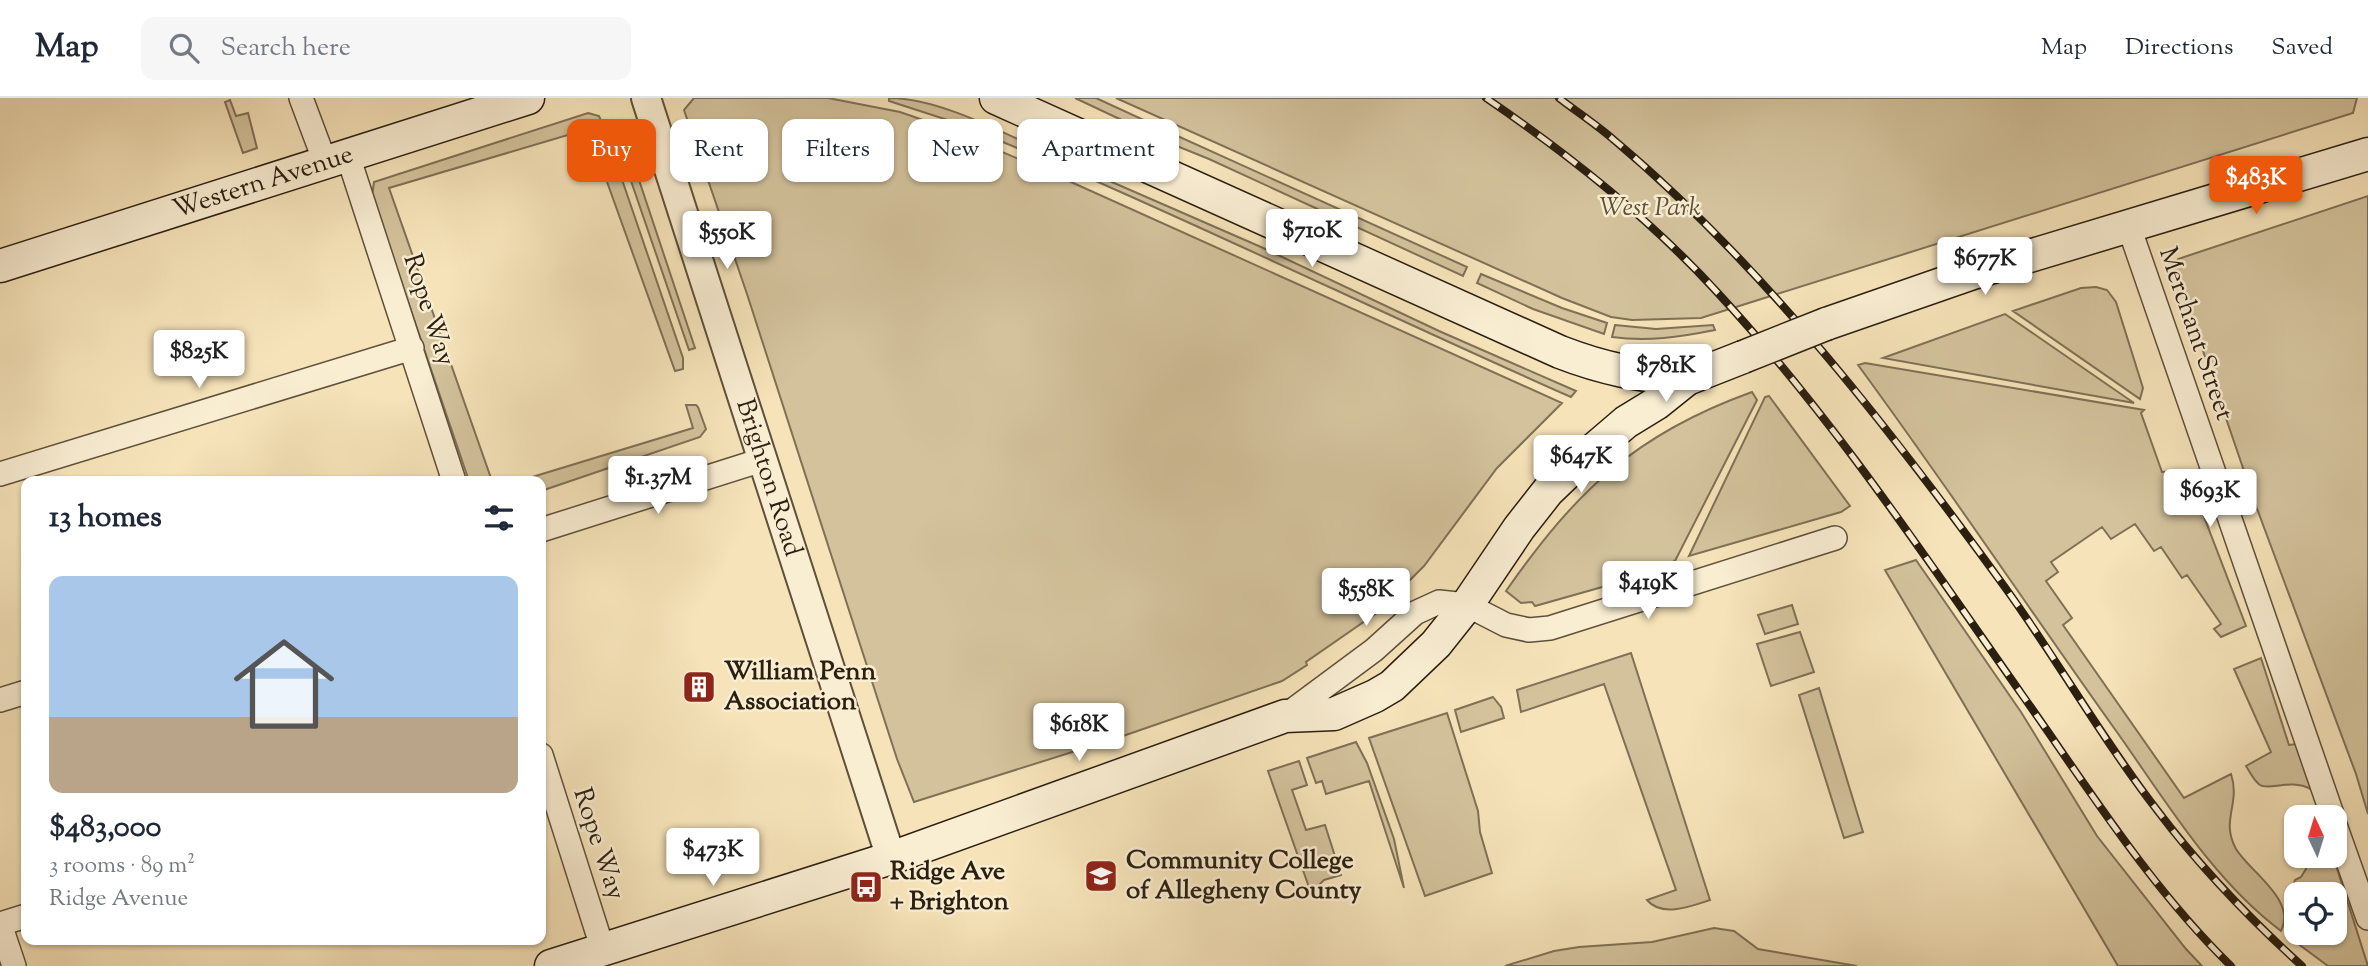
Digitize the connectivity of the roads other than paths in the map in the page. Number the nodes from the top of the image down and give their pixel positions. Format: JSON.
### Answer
{"nodes":[{"id":1,"x":301,"y":98,"type":"edge"},
{"id":2,"x":528,"y":98,"type":"edge"},
{"id":3,"x":646,"y":98,"type":"edge"},
{"id":4,"x":996,"y":98,"type":"edge"},
{"id":5,"x":2368,"y":154,"type":"edge"},
{"id":6,"x":336,"y":159,"type":"junction"},
{"id":7,"x":2129,"y":227,"type":"junction"},
{"id":8,"x":0,"y":266,"type":"edge"},
{"id":9,"x":412,"y":348,"type":"junction"},
{"id":10,"x":1687,"y":379,"type":"junction"},
{"id":11,"x":762,"y":460,"type":"junction"},
{"id":12,"x":0,"y":474,"type":"edge"},
{"id":13,"x":452,"y":476,"type":"edge"},
{"id":14,"x":546,"y":528,"type":"edge"},
{"id":15,"x":1835,"y":538,"type":"dead end"},
{"id":16,"x":1467,"y":604,"type":"junction"},
{"id":17,"x":21,"y":694,"type":"edge"},
{"id":18,"x":0,"y":700,"type":"edge"},
{"id":19,"x":546,"y":771,"type":"edge"},
{"id":20,"x":2329,"y":805,"type":"edge"},
{"id":21,"x":2347,"y":857,"type":"edge"},
{"id":22,"x":891,"y":858,"type":"junction"},
{"id":23,"x":21,"y":918,"type":"edge"},
{"id":24,"x":2368,"y":918,"type":"edge"},
{"id":25,"x":0,"y":924,"type":"edge"},
{"id":26,"x":603,"y":950,"type":"junction"},
{"id":27,"x":14,"y":966,"type":"edge"},
{"id":28,"x":551,"y":966,"type":"edge"}],
"edges":[{"from":1,"to":6,"type":"street","name":"Rope Way"},
{"from":2,"to":6,"type":"main road","name":"Western Avenue"},
{"from":3,"to":11,"type":"street","name":"Brighton Road"},
{"from":4,"to":10,"type":"main road"},
{"from":5,"to":7,"type":"main road"},
{"from":6,"to":8,"type":"main road","name":"Western Avenue"},
{"from":6,"to":9,"type":"street","name":"Rope Way"},
{"from":7,"to":10,"type":"main road","bridge":true},
{"from":7,"to":20,"type":"street","name":"Merchant Street"},
{"from":9,"to":12,"type":"street"},
{"from":9,"to":13,"type":"street","name":"Rope Way"},
{"from":10,"to":16,"type":"main road"},
{"from":11,"to":14,"type":"street"},
{"from":11,"to":22,"type":"street","name":"Brighton Road"},
{"from":15,"to":16,"type":"street"},
{"from":16,"to":22,"type":"main road"},
{"from":17,"to":18,"type":"street"},
{"from":19,"to":26,"type":"street","name":"Rope Way"},
{"from":21,"to":24,"type":"street","name":"Merchant Street"},
{"from":22,"to":26,"type":"main road"},
{"from":23,"to":25,"type":"street"},
{"from":25,"to":27,"type":"street"},
{"from":26,"to":28,"type":"main road"}]}
